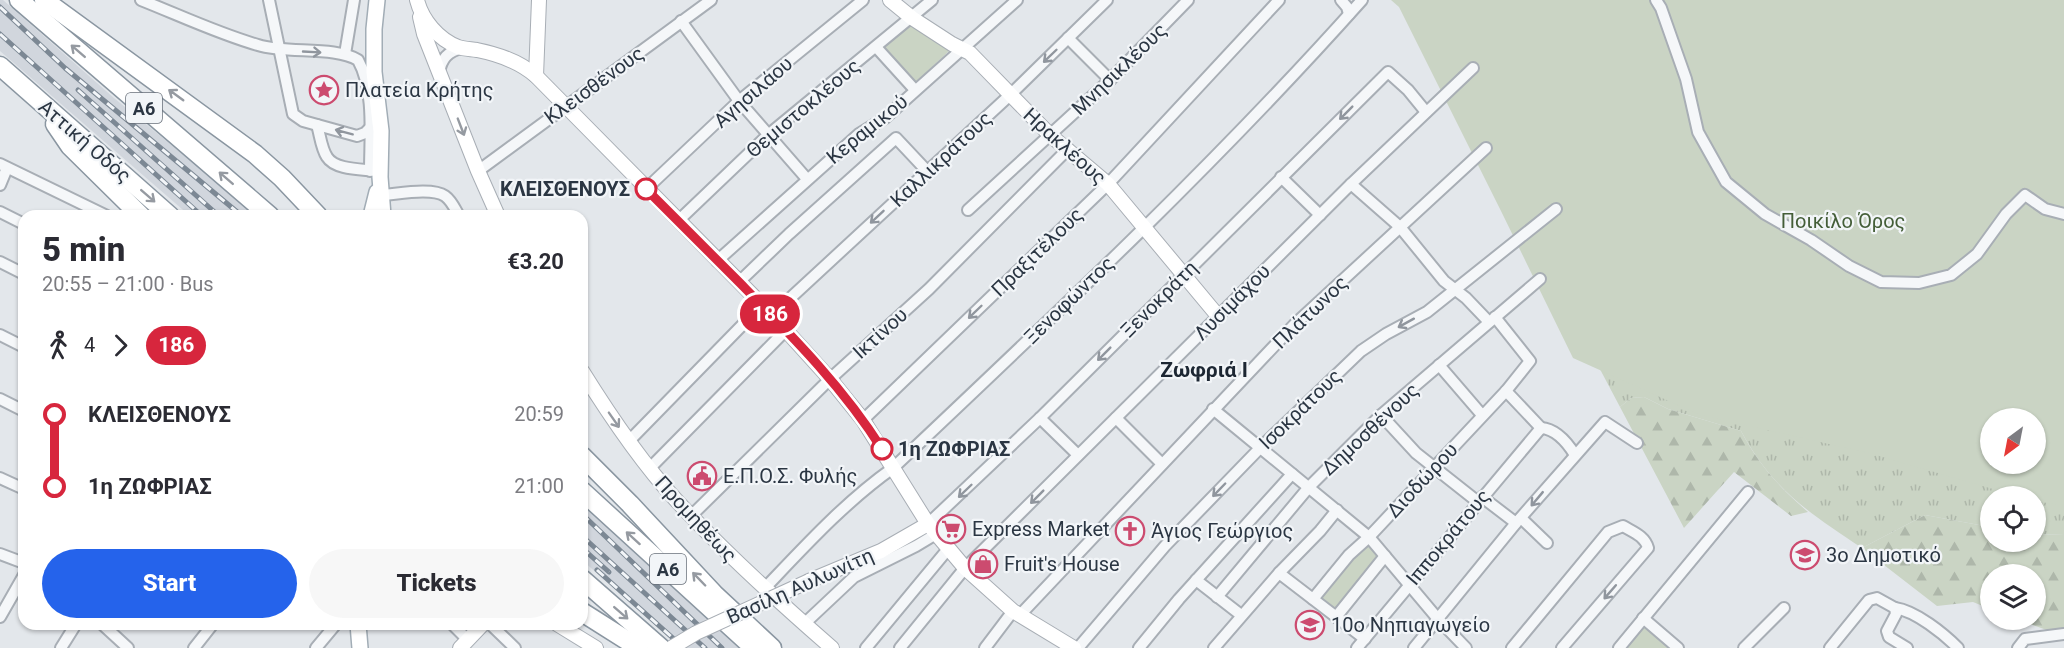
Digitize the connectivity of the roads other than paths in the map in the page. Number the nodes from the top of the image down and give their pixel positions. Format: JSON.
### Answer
{"nodes":[{"id":1,"x":19,"y":0,"type":"edge"},
{"id":2,"x":44,"y":0,"type":"edge"},
{"id":3,"x":141,"y":0,"type":"edge"},
{"id":4,"x":269,"y":0,"type":"edge"},
{"id":5,"x":354,"y":0,"type":"edge"},
{"id":6,"x":377,"y":0,"type":"edge"},
{"id":7,"x":539,"y":0,"type":"edge"},
{"id":8,"x":711,"y":0,"type":"edge"},
{"id":9,"x":863,"y":0,"type":"edge"},
{"id":10,"x":890,"y":0,"type":"edge"},
{"id":11,"x":932,"y":0,"type":"edge"},
{"id":12,"x":1017,"y":0,"type":"edge"},
{"id":13,"x":1107,"y":0,"type":"edge"},
{"id":14,"x":1188,"y":0,"type":"edge"},
{"id":15,"x":1279,"y":0,"type":"edge"},
{"id":16,"x":1341,"y":0,"type":"edge"},
{"id":17,"x":1362,"y":0,"type":"edge"},
{"id":18,"x":1656,"y":0,"type":"edge"},
{"id":19,"x":420,"y":1,"type":"edge"},
{"id":20,"x":1349,"y":14,"type":"junction"},
{"id":21,"x":912,"y":18,"type":"junction"},
{"id":22,"x":681,"y":21,"type":"junction"},
{"id":23,"x":1068,"y":38,"type":"junction"},
{"id":24,"x":876,"y":47,"type":"junction"},
{"id":25,"x":462,"y":48,"type":"junction"},
{"id":26,"x":962,"y":48,"type":"junction"},
{"id":27,"x":278,"y":50,"type":"junction"},
{"id":28,"x":477,"y":50,"type":"junction"},
{"id":29,"x":345,"y":54,"type":"junction"},
{"id":30,"x":0,"y":66,"type":"edge"},
{"id":31,"x":1473,"y":68,"type":"dead end"},
{"id":32,"x":439,"y":73,"type":"junction"},
{"id":33,"x":536,"y":76,"type":"junction"},
{"id":34,"x":1110,"y":80,"type":"junction"},
{"id":35,"x":915,"y":90,"type":"junction"},
{"id":36,"x":1010,"y":95,"type":"junction"},
{"id":37,"x":739,"y":101,"type":"junction"},
{"id":38,"x":41,"y":102,"type":"junction"},
{"id":39,"x":566,"y":107,"type":"junction"},
{"id":40,"x":1426,"y":112,"type":"junction"},
{"id":41,"x":317,"y":125,"type":"junction"},
{"id":42,"x":370,"y":128,"type":"junction"},
{"id":43,"x":768,"y":135,"type":"junction"},
{"id":44,"x":1050,"y":135,"type":"junction"},
{"id":45,"x":1486,"y":148,"type":"dead end"},
{"id":46,"x":1068,"y":149,"type":"junction"},
{"id":47,"x":4,"y":166,"type":"edge"},
{"id":48,"x":478,"y":171,"type":"junction"},
{"id":49,"x":927,"y":171,"type":"junction"},
{"id":50,"x":377,"y":173,"type":"junction"},
{"id":51,"x":1281,"y":177,"type":"junction"},
{"id":52,"x":807,"y":179,"type":"junction"},
{"id":53,"x":1108,"y":184,"type":"junction"},
{"id":54,"x":1351,"y":184,"type":"junction"},
{"id":55,"x":0,"y":185,"type":"edge"},
{"id":56,"x":646,"y":189,"type":"junction"},
{"id":57,"x":382,"y":195,"type":"junction"},
{"id":58,"x":1556,"y":209,"type":"dead end"},
{"id":59,"x":95,"y":210,"type":"edge"},
{"id":60,"x":135,"y":210,"type":"edge"},
{"id":61,"x":163,"y":210,"type":"edge"},
{"id":62,"x":263,"y":210,"type":"edge"},
{"id":63,"x":312,"y":210,"type":"edge"},
{"id":64,"x":372,"y":210,"type":"edge"},
{"id":65,"x":382,"y":210,"type":"edge"},
{"id":66,"x":456,"y":210,"type":"edge"},
{"id":67,"x":495,"y":210,"type":"edge"},
{"id":68,"x":968,"y":210,"type":"dead end"},
{"id":69,"x":0,"y":212,"type":"edge"},
{"id":70,"x":2064,"y":214,"type":"edge"},
{"id":71,"x":1320,"y":215,"type":"junction"},
{"id":72,"x":18,"y":221,"type":"edge"},
{"id":73,"x":678,"y":221,"type":"junction"},
{"id":74,"x":1145,"y":226,"type":"junction"},
{"id":75,"x":1400,"y":227,"type":"junction"},
{"id":76,"x":717,"y":261,"type":"junction"},
{"id":77,"x":0,"y":262,"type":"edge"},
{"id":78,"x":18,"y":271,"type":"edge"},
{"id":79,"x":1182,"y":275,"type":"junction"},
{"id":80,"x":1540,"y":279,"type":"dead end"},
{"id":81,"x":739,"y":282,"type":"junction"},
{"id":82,"x":1453,"y":290,"type":"junction"},
{"id":83,"x":767,"y":310,"type":"junction"},
{"id":84,"x":1218,"y":316,"type":"junction"},
{"id":85,"x":1492,"y":320,"type":"junction"},
{"id":86,"x":786,"y":330,"type":"junction"},
{"id":87,"x":0,"y":335,"type":"edge"},
{"id":88,"x":18,"y":344,"type":"edge"},
{"id":89,"x":1439,"y":365,"type":"junction"},
{"id":90,"x":830,"y":379,"type":"junction"},
{"id":91,"x":588,"y":380,"type":"edge"},
{"id":92,"x":1506,"y":391,"type":"junction"},
{"id":93,"x":0,"y":399,"type":"edge"},
{"id":94,"x":18,"y":408,"type":"edge"},
{"id":95,"x":1213,"y":409,"type":"junction"},
{"id":96,"x":1380,"y":415,"type":"junction"},
{"id":97,"x":1482,"y":415,"type":"junction"},
{"id":98,"x":1040,"y":418,"type":"junction"},
{"id":99,"x":1116,"y":418,"type":"junction"},
{"id":100,"x":863,"y":420,"type":"junction"},
{"id":101,"x":1541,"y":428,"type":"junction"},
{"id":102,"x":629,"y":441,"type":"junction"},
{"id":103,"x":1637,"y":443,"type":"dead end"},
{"id":104,"x":1260,"y":448,"type":"junction"},
{"id":105,"x":1078,"y":455,"type":"junction"},
{"id":106,"x":1575,"y":455,"type":"junction"},
{"id":107,"x":588,"y":462,"type":"edge"},
{"id":108,"x":1162,"y":464,"type":"junction"},
{"id":109,"x":1435,"y":467,"type":"junction"},
{"id":110,"x":893,"y":468,"type":"junction"},
{"id":111,"x":649,"y":469,"type":"junction"},
{"id":112,"x":1292,"y":474,"type":"junction"},
{"id":113,"x":0,"y":478,"type":"edge"},
{"id":114,"x":18,"y":486,"type":"edge"},
{"id":115,"x":1309,"y":487,"type":"junction"},
{"id":116,"x":1748,"y":492,"type":"dead end"},
{"id":117,"x":588,"y":496,"type":"edge"},
{"id":118,"x":1480,"y":500,"type":"junction"},
{"id":119,"x":1337,"y":510,"type":"junction"},
{"id":120,"x":691,"y":516,"type":"junction"},
{"id":121,"x":1519,"y":521,"type":"junction"},
{"id":122,"x":932,"y":529,"type":"junction"},
{"id":123,"x":1369,"y":537,"type":"junction"},
{"id":124,"x":1547,"y":543,"type":"dead end"},
{"id":125,"x":948,"y":549,"type":"junction"},
{"id":126,"x":0,"y":555,"type":"edge"},
{"id":127,"x":1385,"y":556,"type":"junction"},
{"id":128,"x":18,"y":561,"type":"edge"},
{"id":129,"x":965,"y":568,"type":"junction"},
{"id":130,"x":1279,"y":573,"type":"junction"},
{"id":131,"x":1196,"y":580,"type":"junction"},
{"id":132,"x":18,"y":584,"type":"edge"},
{"id":133,"x":588,"y":584,"type":"edge"},
{"id":134,"x":1408,"y":585,"type":"junction"},
{"id":135,"x":765,"y":588,"type":"junction"},
{"id":136,"x":1217,"y":597,"type":"junction"},
{"id":137,"x":1313,"y":599,"type":"junction"},
{"id":138,"x":1895,"y":608,"type":"junction"},
{"id":139,"x":1784,"y":609,"type":"dead end"},
{"id":140,"x":1016,"y":613,"type":"junction"},
{"id":141,"x":1241,"y":615,"type":"junction"},
{"id":142,"x":0,"y":616,"type":"edge"},
{"id":143,"x":588,"y":616,"type":"edge"},
{"id":144,"x":1336,"y":617,"type":"junction"},
{"id":145,"x":1644,"y":618,"type":"junction"},
{"id":146,"x":1438,"y":619,"type":"junction"},
{"id":147,"x":804,"y":624,"type":"junction"},
{"id":148,"x":72,"y":630,"type":"edge"},
{"id":149,"x":108,"y":630,"type":"edge"},
{"id":150,"x":208,"y":630,"type":"edge"},
{"id":151,"x":331,"y":630,"type":"edge"},
{"id":152,"x":358,"y":630,"type":"edge"},
{"id":153,"x":366,"y":630,"type":"edge"},
{"id":154,"x":456,"y":630,"type":"edge"},
{"id":155,"x":477,"y":630,"type":"edge"},
{"id":156,"x":496,"y":630,"type":"edge"},
{"id":157,"x":567,"y":630,"type":"edge"},
{"id":158,"x":2063,"y":636,"type":"edge"},
{"id":159,"x":1365,"y":639,"type":"junction"},
{"id":160,"x":464,"y":643,"type":"edge"},
{"id":161,"x":61,"y":648,"type":"edge"},
{"id":162,"x":128,"y":648,"type":"edge"},
{"id":163,"x":194,"y":648,"type":"edge"},
{"id":164,"x":316,"y":648,"type":"edge"},
{"id":165,"x":360,"y":648,"type":"edge"},
{"id":166,"x":368,"y":648,"type":"edge"},
{"id":167,"x":515,"y":648,"type":"edge"},
{"id":168,"x":596,"y":648,"type":"edge"},
{"id":169,"x":639,"y":648,"type":"edge"},
{"id":170,"x":660,"y":648,"type":"edge"},
{"id":171,"x":670,"y":648,"type":"edge"},
{"id":172,"x":754,"y":648,"type":"edge"},
{"id":173,"x":772,"y":648,"type":"edge"},
{"id":174,"x":832,"y":648,"type":"edge"},
{"id":175,"x":866,"y":648,"type":"edge"},
{"id":176,"x":900,"y":648,"type":"edge"},
{"id":177,"x":985,"y":648,"type":"edge"},
{"id":178,"x":1076,"y":648,"type":"edge"},
{"id":179,"x":1139,"y":648,"type":"edge"},
{"id":180,"x":1214,"y":648,"type":"edge"},
{"id":181,"x":1357,"y":648,"type":"edge"},
{"id":182,"x":1414,"y":648,"type":"edge"},
{"id":183,"x":1466,"y":648,"type":"edge"},
{"id":184,"x":1512,"y":648,"type":"edge"},
{"id":185,"x":1562,"y":648,"type":"edge"},
{"id":186,"x":1619,"y":648,"type":"edge"},
{"id":187,"x":1678,"y":648,"type":"edge"},
{"id":188,"x":1744,"y":648,"type":"edge"},
{"id":189,"x":1830,"y":648,"type":"edge"},
{"id":190,"x":1907,"y":648,"type":"edge"},
{"id":191,"x":1958,"y":648,"type":"edge"},
{"id":192,"x":2018,"y":648,"type":"edge"}],
"edges":[{"from":62,"to":1,"type":"highway","number":"Α6","one_way":true},
{"from":63,"to":2,"type":"highway","one_way":true},
{"from":3,"to":27,"type":"street"},
{"from":4,"to":27,"type":"street"},
{"from":5,"to":29,"type":"street"},
{"from":6,"to":50,"type":"main road"},
{"from":7,"to":33,"type":"main road"},
{"from":8,"to":22,"type":"street","name":"Κλεισθένους"},
{"from":9,"to":37,"type":"street","name":"Αγησιλάου"},
{"from":10,"to":21,"type":"main road","name":"Ηρακλέους"},
{"from":11,"to":21,"type":"street","name":"Θεμιστοκλέους"},
{"from":12,"to":26,"type":"street","name":"Κεραμικού"},
{"from":13,"to":23,"type":"street","name":"Καλλικράτους"},
{"from":14,"to":34,"type":"street","name":"Μνησικλέους"},
{"from":15,"to":53,"type":"street","name":"Πραξιτέλους"},
{"from":16,"to":20,"type":"street"},
{"from":17,"to":20,"type":"street","name":"Ξενοφώντος"},
{"from":18,"to":70,"type":"street"},
{"from":19,"to":25,"type":"main road"},
{"from":19,"to":28,"type":"main road"},
{"from":19,"to":32,"type":"main road"},
{"from":20,"to":74,"type":"street","name":"Ξενοφώντος"},
{"from":21,"to":24,"type":"street","name":"Θεμιστοκλέους"},
{"from":21,"to":26,"type":"main road","name":"Ηρακλέους"},
{"from":22,"to":37,"type":"street"},
{"from":22,"to":39,"type":"street","name":"Κλεισθένους"},
{"from":23,"to":34,"type":"street"},
{"from":23,"to":36,"type":"street","name":"Καλλικράτους","one_way":true},
{"from":24,"to":35,"type":"street"},
{"from":24,"to":43,"type":"street","name":"Θεμιστοκλέους"},
{"from":25,"to":28,"type":"main road"},
{"from":25,"to":32,"type":"street"},
{"from":26,"to":35,"type":"street","name":"Κεραμικού"},
{"from":26,"to":36,"type":"main road","name":"Ηρακλέους"},
{"from":27,"to":29,"type":"street","one_way":true},
{"from":27,"to":41,"type":"street"},
{"from":28,"to":33,"type":"main road"},
{"from":29,"to":42,"type":"street"},
{"from":30,"to":38,"type":"highway","name":"Αττική Οδός"},
{"from":31,"to":40,"type":"street","name":"Λυσιμάχου"},
{"from":32,"to":48,"type":"main road","one_way":true},
{"from":33,"to":39,"type":"main road"},
{"from":34,"to":44,"type":"street","name":"Μνησικλέους"},
{"from":35,"to":52,"type":"street","name":"Κεραμικού"},
{"from":36,"to":44,"type":"main road","name":"Ηρακλέους"},
{"from":36,"to":49,"type":"street","name":"Καλλικράτους"},
{"from":37,"to":43,"type":"street"},
{"from":37,"to":56,"type":"street","name":"Αγησιλάου"},
{"from":38,"to":60,"type":"highway"},
{"from":38,"to":61,"type":"highway","name":"Αττική Οδός","one_way":true},
{"from":39,"to":48,"type":"street","name":"Κλεισθένους"},
{"from":39,"to":56,"type":"main road"},
{"from":40,"to":51,"type":"street","name":"Ξενοκράτη","one_way":true},
{"from":40,"to":54,"type":"street","name":"Λυσιμάχου"},
{"from":42,"to":41,"type":"street","one_way":true},
{"from":41,"to":50,"type":"street"},
{"from":42,"to":50,"type":"street"},
{"from":43,"to":52,"type":"street"},
{"from":43,"to":73,"type":"street","name":"Θεμιστοκλέους"},
{"from":44,"to":46,"type":"main road","name":"Ηρακλέους"},
{"from":44,"to":68,"type":"street","name":"Μνησικλέους"},
{"from":45,"to":75,"type":"street","name":"Πλάτωνος"},
{"from":46,"to":53,"type":"main road","name":"Ηρακλέους"},
{"from":46,"to":90,"type":"street","name":"Ικτίνου"},
{"from":47,"to":55,"type":"street"},
{"from":47,"to":59,"type":"street"},
{"from":48,"to":67,"type":"main road"},
{"from":49,"to":81,"type":"street"},
{"from":49,"to":83,"type":"street","name":"Καλλικράτους","one_way":true},
{"from":50,"to":57,"type":"main road"},
{"from":50,"to":64,"type":"main road"},
{"from":51,"to":71,"type":"street"},
{"from":51,"to":79,"type":"street","name":"Ξενοκράτη"},
{"from":52,"to":76,"type":"street","name":"Κεραμικού"},
{"from":53,"to":74,"type":"main road","name":"Ηρακλέους"},
{"from":53,"to":100,"type":"street","name":"Πραξιτέλους","one_way":true},
{"from":54,"to":71,"type":"street","name":"Λυσιμάχου"},
{"from":54,"to":75,"type":"street"},
{"from":56,"to":73,"type":"main road"},
{"from":57,"to":65,"type":"main road"},
{"from":57,"to":66,"type":"street"},
{"from":58,"to":82,"type":"street","name":"Ισοκράτους"},
{"from":69,"to":72,"type":"street"},
{"from":71,"to":84,"type":"street","name":"Λυσιμάχου"},
{"from":73,"to":76,"type":"main road"},
{"from":74,"to":79,"type":"main road","name":"Ηρακλέους"},
{"from":74,"to":110,"type":"street","name":"Ξενοφώντος"},
{"from":75,"to":82,"type":"street"},
{"from":75,"to":95,"type":"street","name":"Πλάτωνος"},
{"from":76,"to":81,"type":"main road"},
{"from":77,"to":78,"type":"street"},
{"from":79,"to":84,"type":"main road","name":"Ηρακλέους"},
{"from":79,"to":98,"type":"street","name":"Ξενοκράτη","one_way":true},
{"from":80,"to":85,"type":"street","name":"Δημοσθένους"},
{"from":81,"to":83,"type":"main road"},
{"from":82,"to":85,"type":"street"},
{"from":82,"to":104,"type":"street","name":"Ισοκράτους","one_way":true},
{"from":83,"to":86,"type":"main road"},
{"from":83,"to":102,"type":"street","name":"Καλλικράτους"},
{"from":84,"to":99,"type":"street","name":"Λυσιμάχου"},
{"from":85,"to":89,"type":"street","name":"Δημοσθένους"},
{"from":85,"to":92,"type":"street","name":"Διοδώρου"},
{"from":86,"to":90,"type":"main road"},
{"from":86,"to":111,"type":"street"},
{"from":87,"to":88,"type":"street"},
{"from":89,"to":96,"type":"street","name":"Δημοσθένους"},
{"from":89,"to":97,"type":"street"},
{"from":90,"to":100,"type":"main road"},
{"from":90,"to":120,"type":"street","name":"Ικτίνου"},
{"from":91,"to":102,"type":"main road","name":"Προμηθέως","one_way":true},
{"from":92,"to":97,"type":"street","name":"Διοδώρου"},
{"from":92,"to":101,"type":"street"},
{"from":93,"to":94,"type":"street"},
{"from":95,"to":104,"type":"street"},
{"from":95,"to":108,"type":"street","name":"Πλάτωνος"},
{"from":96,"to":109,"type":"street"},
{"from":96,"to":115,"type":"street","name":"Δημοσθένους"},
{"from":97,"to":109,"type":"street","name":"Διοδώρου"},
{"from":98,"to":105,"type":"street"},
{"from":98,"to":122,"type":"street","name":"Ξενοκράτη","one_way":true},
{"from":99,"to":105,"type":"street","name":"Λυσιμάχου"},
{"from":99,"to":108,"type":"street"},
{"from":100,"to":110,"type":"main road"},
{"from":101,"to":106,"type":"street"},
{"from":101,"to":118,"type":"street","name":"Ιπποκράτους"},
{"from":102,"to":111,"type":"main road","name":"Προμηθέως"},
{"from":103,"to":106,"type":"street"},
{"from":104,"to":112,"type":"street"},
{"from":104,"to":178,"type":"street","name":"Ισοκράτους","one_way":true},
{"from":105,"to":129,"type":"street","name":"Λυσιμάχου","one_way":true},
{"from":106,"to":121,"type":"street","one_way":true},
{"from":173,"to":107,"type":"highway","one_way":true},
{"from":108,"to":140,"type":"street","name":"Πλάτωνος"},
{"from":109,"to":118,"type":"street"},
{"from":109,"to":123,"type":"street","name":"Διοδώρου"},
{"from":110,"to":122,"type":"main road"},
{"from":110,"to":135,"type":"street","name":"Ξενοφώντος"},
{"from":111,"to":120,"type":"main road","name":"Προμηθέως"},
{"from":112,"to":115,"type":"street"},
{"from":112,"to":131,"type":"street"},
{"from":113,"to":114,"type":"street"},
{"from":115,"to":119,"type":"street"},
{"from":115,"to":136,"type":"street","name":"Δημοσθένους"},
{"from":116,"to":145,"type":"street"},
{"from":172,"to":117,"type":"highway","number":"Α6","one_way":true},
{"from":118,"to":121,"type":"street"},
{"from":118,"to":134,"type":"street","name":"Ιπποκράτους"},
{"from":119,"to":123,"type":"street"},
{"from":119,"to":130,"type":"street"},
{"from":120,"to":135,"type":"main road","name":"Προμηθέως"},
{"from":121,"to":124,"type":"street"},
{"from":121,"to":146,"type":"street"},
{"from":122,"to":125,"type":"main road"},
{"from":122,"to":147,"type":"street","name":"Ξενοκράτη"},
{"from":122,"to":171,"type":"main road","name":"Βασίλη Αυλωνίτη","bridge":true},
{"from":123,"to":127,"type":"street"},
{"from":123,"to":137,"type":"street","name":"Διοδώρου"},
{"from":125,"to":129,"type":"main road"},
{"from":125,"to":175,"type":"street"},
{"from":126,"to":128,"type":"street"},
{"from":127,"to":134,"type":"street"},
{"from":127,"to":144,"type":"street"},
{"from":129,"to":140,"type":"main road"},
{"from":129,"to":176,"type":"street","name":"Λυσιμάχου"},
{"from":130,"to":137,"type":"street"},
{"from":130,"to":141,"type":"street"},
{"from":131,"to":136,"type":"street"},
{"from":131,"to":179,"type":"street"},
{"from":132,"to":142,"type":"street"},
{"from":133,"to":170,"type":"highway","one_way":true},
{"from":134,"to":146,"type":"street"},
{"from":134,"to":159,"type":"street","name":"Ιπποκράτους"},
{"from":135,"to":147,"type":"main road","name":"Προμηθέως"},
{"from":136,"to":141,"type":"street"},
{"from":137,"to":144,"type":"street"},
{"from":138,"to":189,"type":"street"},
{"from":138,"to":190,"type":"street"},
{"from":138,"to":191,"type":"street"},
{"from":139,"to":188,"type":"street"},
{"from":140,"to":177,"type":"street","name":"Πλάτωνος"},
{"from":140,"to":178,"type":"main road"},
{"from":141,"to":180,"type":"street"},
{"from":143,"to":169,"type":"highway"},
{"from":144,"to":159,"type":"street"},
{"from":145,"to":186,"type":"street"},
{"from":145,"to":187,"type":"street"},
{"from":146,"to":182,"type":"street"},
{"from":146,"to":183,"type":"street"},
{"from":147,"to":174,"type":"main road","name":"Προμηθέως"},
{"from":148,"to":161,"type":"street"},
{"from":149,"to":162,"type":"street"},
{"from":150,"to":163,"type":"street"},
{"from":151,"to":164,"type":"street"},
{"from":152,"to":165,"type":"main road"},
{"from":153,"to":166,"type":"main road"},
{"from":154,"to":160,"type":"street"},
{"from":155,"to":160,"type":"main road"},
{"from":156,"to":167,"type":"street"},
{"from":157,"to":168,"type":"main road"},
{"from":158,"to":192,"type":"street"},
{"from":159,"to":181,"type":"street","name":"Ιπποκράτους"},
{"from":184,"to":185,"type":"street","one_way":true}]}
